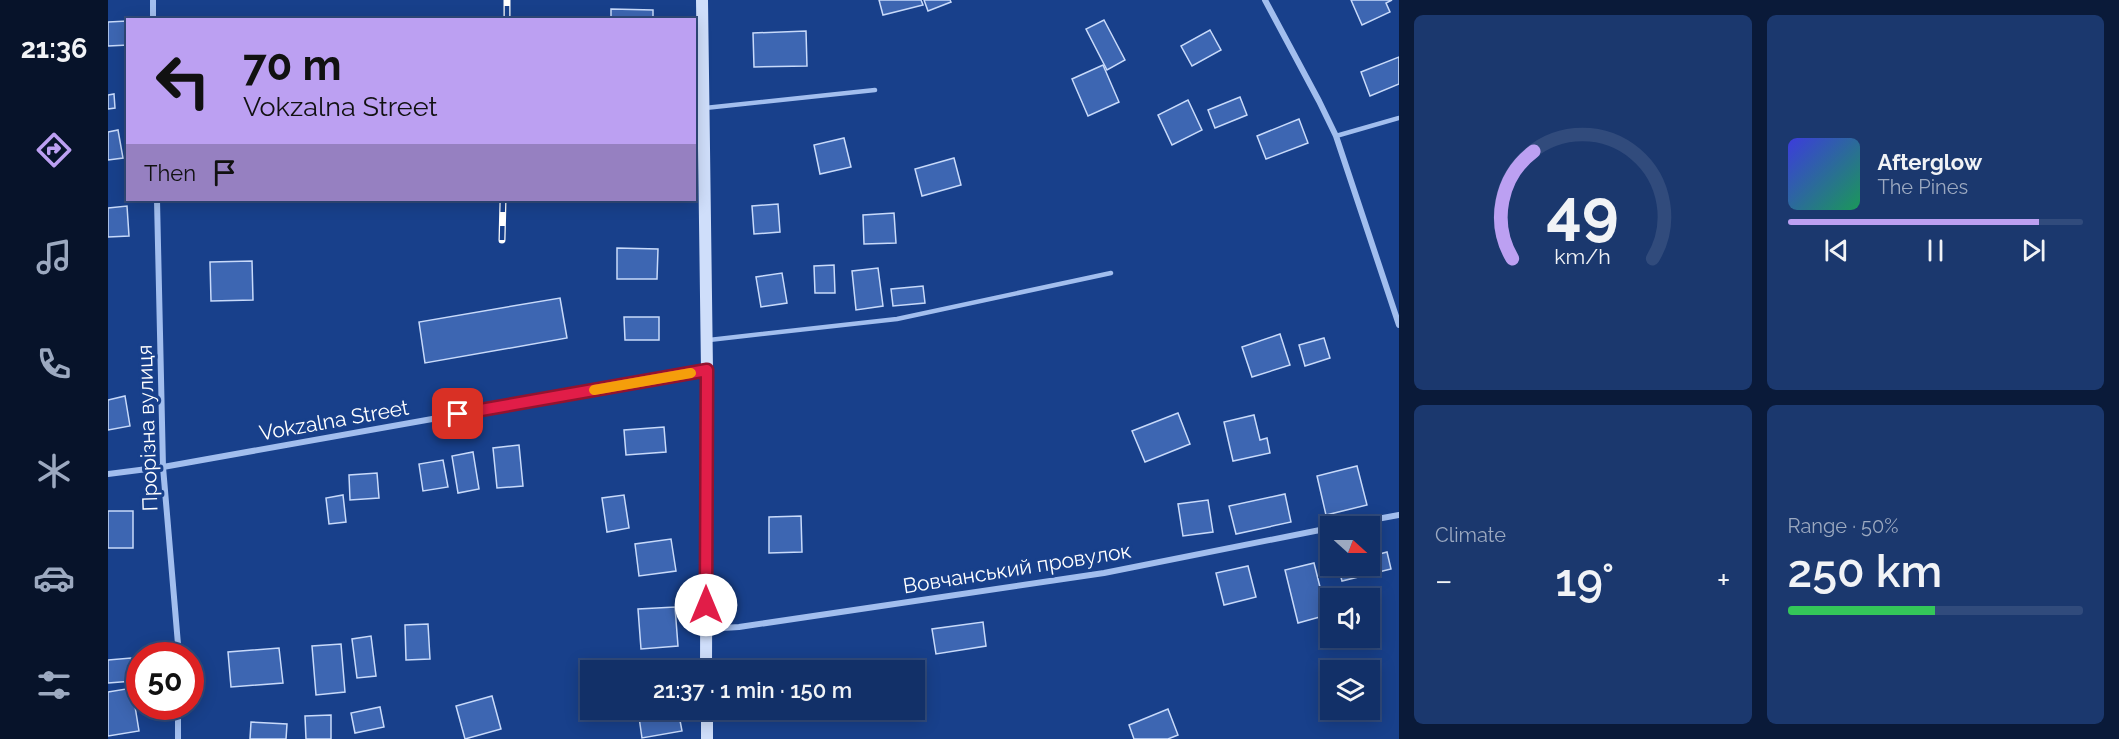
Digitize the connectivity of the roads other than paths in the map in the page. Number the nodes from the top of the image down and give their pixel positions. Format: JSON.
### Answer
{"nodes":[{"id":1,"x":153,"y":0,"type":"edge"},
{"id":2,"x":702,"y":0,"type":"edge"},
{"id":3,"x":1265,"y":0,"type":"edge"},
{"id":4,"x":153,"y":18,"type":"edge"},
{"id":5,"x":875,"y":90,"type":"dead end"},
{"id":6,"x":704,"y":108,"type":"junction"},
{"id":7,"x":1399,"y":118,"type":"edge"},
{"id":8,"x":1336,"y":136,"type":"junction"},
{"id":9,"x":157,"y":201,"type":"edge"},
{"id":10,"x":1111,"y":273,"type":"dead end"},
{"id":11,"x":1399,"y":325,"type":"edge"},
{"id":12,"x":707,"y":341,"type":"junction"},
{"id":13,"x":707,"y":370,"type":"junction"},
{"id":14,"x":163,"y":467,"type":"junction"},
{"id":15,"x":108,"y":474,"type":"edge"},
{"id":16,"x":1399,"y":515,"type":"edge"},
{"id":17,"x":1380,"y":518,"type":"edge"},
{"id":18,"x":1320,"y":530,"type":"edge"},
{"id":19,"x":706,"y":629,"type":"junction"},
{"id":20,"x":178,"y":642,"type":"edge"},
{"id":21,"x":706,"y":660,"type":"edge"},
{"id":22,"x":178,"y":720,"type":"edge"},
{"id":23,"x":707,"y":720,"type":"edge"},
{"id":24,"x":178,"y":739,"type":"edge"},
{"id":25,"x":707,"y":739,"type":"edge"}],
"edges":[{"from":1,"to":4,"type":"street"},
{"from":2,"to":6,"type":"main road"},
{"from":3,"to":8,"type":"street"},
{"from":5,"to":6,"type":"lane"},
{"from":6,"to":12,"type":"main road"},
{"from":7,"to":8,"type":"lane"},
{"from":8,"to":11,"type":"street"},
{"from":9,"to":14,"type":"street","name":"Прорізна вулиця"},
{"from":10,"to":12,"type":"lane"},
{"from":12,"to":13,"type":"main road"},
{"from":13,"to":14,"type":"street","name":"Vokzalna Street"},
{"from":13,"to":19,"type":"main road"},
{"from":14,"to":15,"type":"street","name":"Vokzalna Street"},
{"from":14,"to":20,"type":"street","name":"Прорізна вулиця"},
{"from":16,"to":17,"type":"street"},
{"from":18,"to":19,"type":"street","name":"Вовчанський провулок"},
{"from":19,"to":21,"type":"main road"},
{"from":22,"to":24,"type":"street"},
{"from":23,"to":25,"type":"main road"}]}
